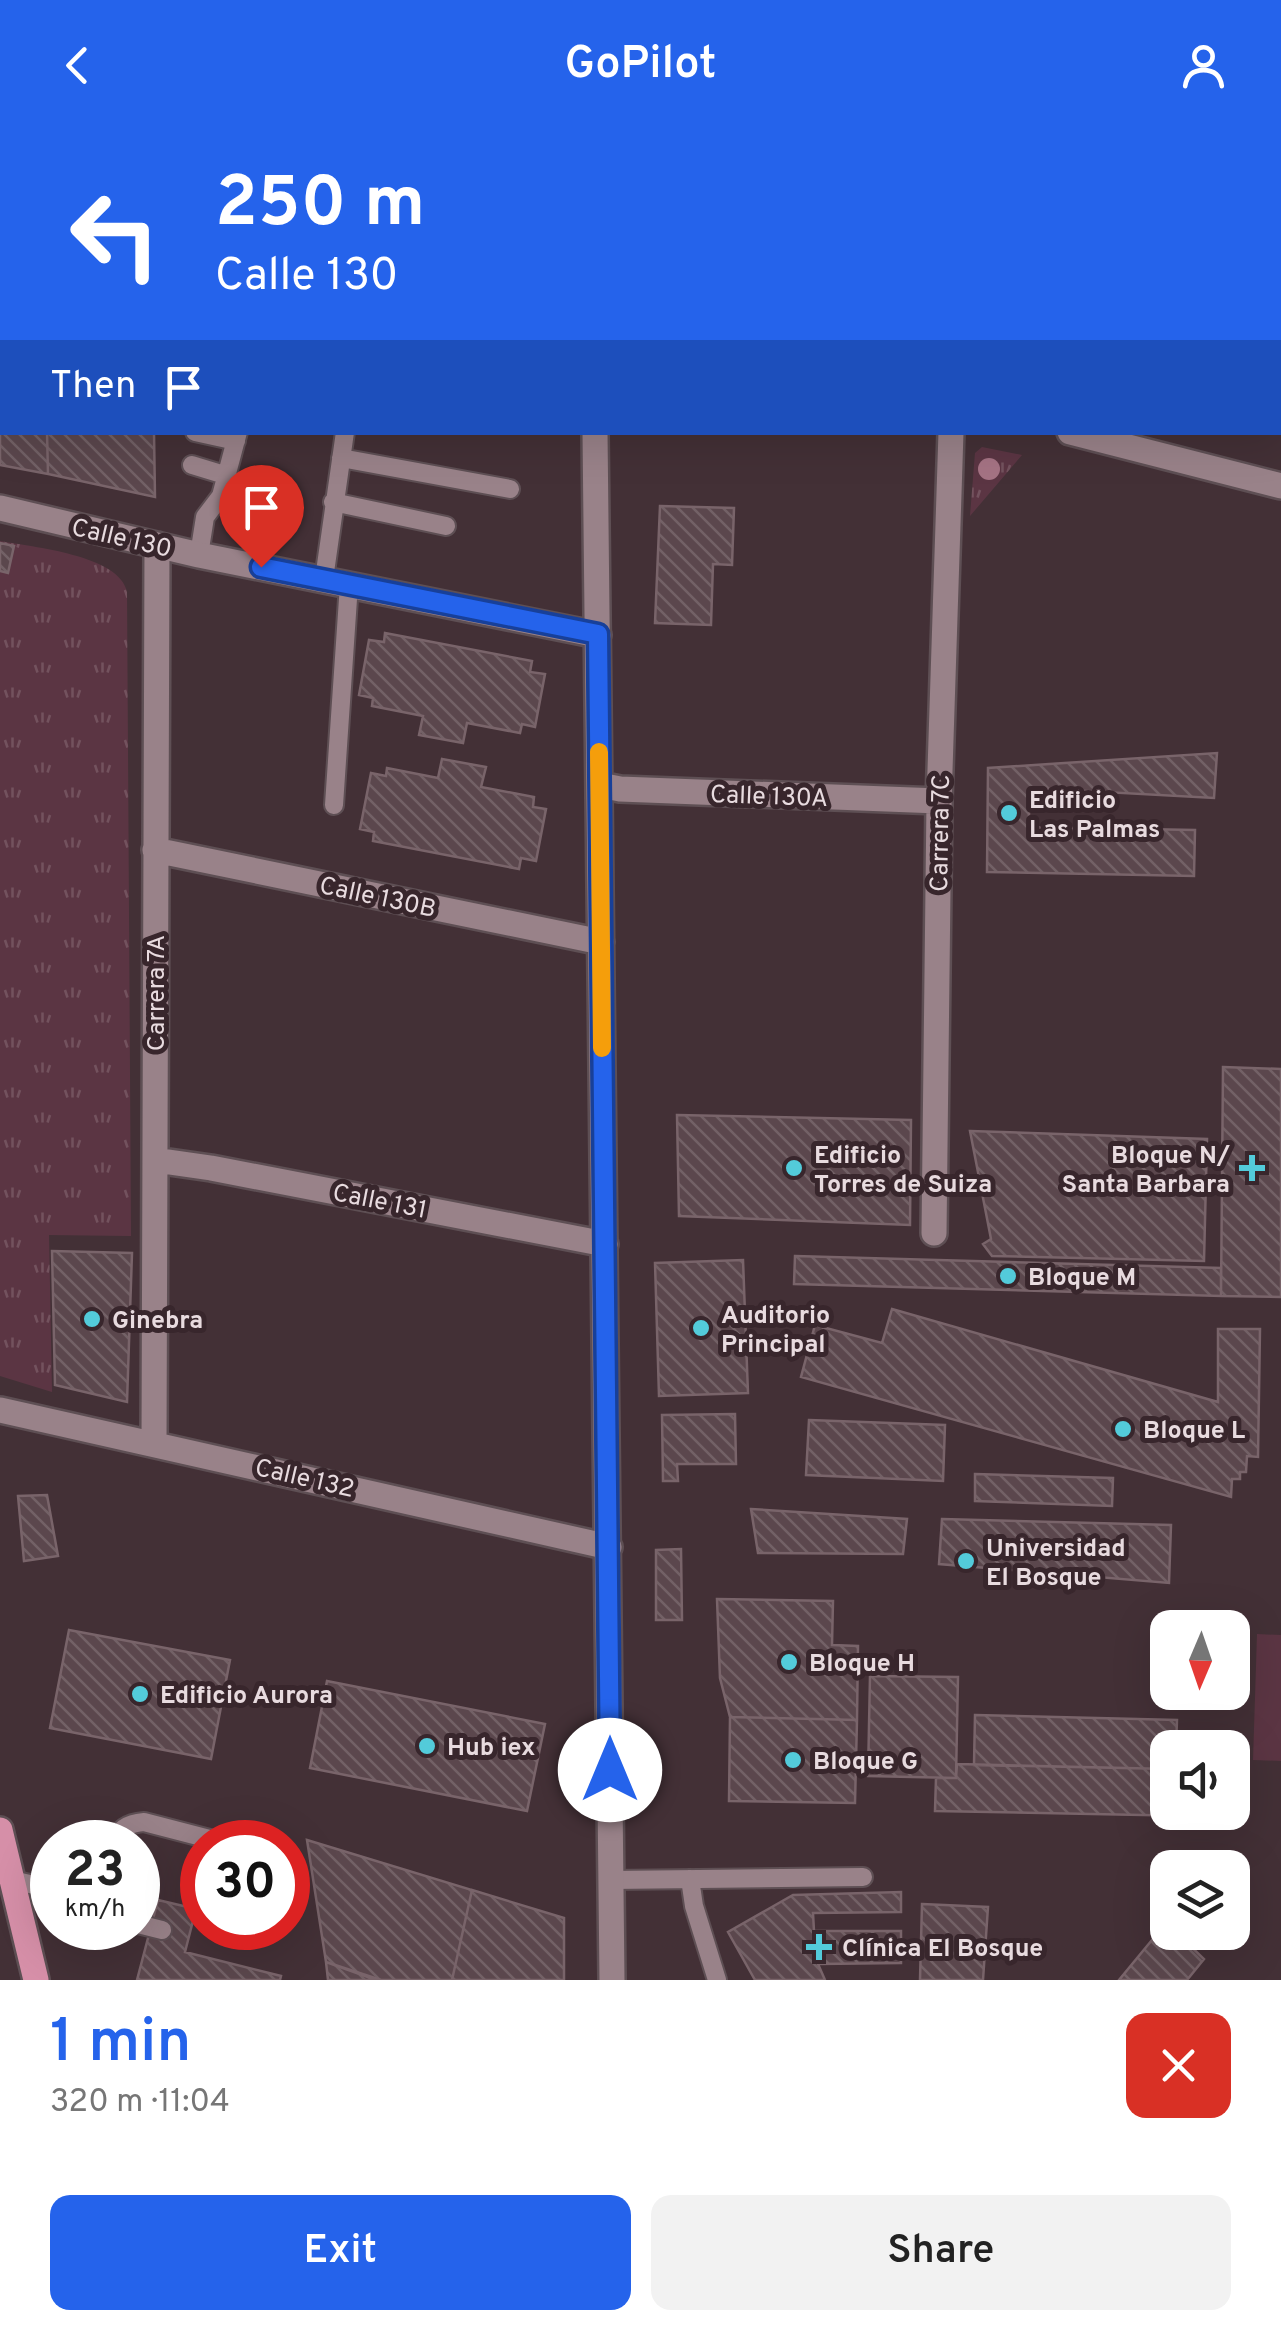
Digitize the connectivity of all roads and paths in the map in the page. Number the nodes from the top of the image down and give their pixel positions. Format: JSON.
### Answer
{"nodes":[{"id":1,"x":344,"y":435,"type":"edge"},
{"id":2,"x":596,"y":435,"type":"edge"},
{"id":3,"x":951,"y":435,"type":"edge"},
{"id":4,"x":1082,"y":435,"type":"edge"},
{"id":5,"x":237,"y":437,"type":"edge"},
{"id":6,"x":341,"y":458,"type":"junction"},
{"id":7,"x":192,"y":465,"type":"dead end"},
{"id":8,"x":228,"y":476,"type":"junction"},
{"id":9,"x":1281,"y":486,"type":"edge"},
{"id":10,"x":510,"y":488,"type":"dead end"},
{"id":11,"x":334,"y":502,"type":"junction"},
{"id":12,"x":0,"y":508,"type":"edge"},
{"id":13,"x":446,"y":526,"type":"dead end"},
{"id":14,"x":157,"y":545,"type":"junction"},
{"id":15,"x":198,"y":554,"type":"junction"},
{"id":16,"x":336,"y":582,"type":"junction"},
{"id":17,"x":598,"y":634,"type":"junction"},
{"id":18,"x":600,"y":785,"type":"junction"},
{"id":19,"x":939,"y":801,"type":"junction"},
{"id":20,"x":334,"y":805,"type":"dead end"},
{"id":21,"x":155,"y":850,"type":"junction"},
{"id":22,"x":601,"y":942,"type":"junction"},
{"id":23,"x":155,"y":1160,"type":"junction"},
{"id":24,"x":934,"y":1234,"type":"dead end"},
{"id":25,"x":605,"y":1244,"type":"junction"},
{"id":26,"x":0,"y":1410,"type":"edge"},
{"id":27,"x":154,"y":1442,"type":"junction"},
{"id":28,"x":608,"y":1547,"type":"junction"},
{"id":29,"x":0,"y":1830,"type":"edge"},
{"id":30,"x":863,"y":1876,"type":"dead end"},
{"id":31,"x":690,"y":1879,"type":"junction"},
{"id":32,"x":12,"y":1880,"type":"junction"},
{"id":33,"x":611,"y":1880,"type":"junction"},
{"id":34,"x":30,"y":1884,"type":"edge"},
{"id":35,"x":36,"y":1980,"type":"edge"},
{"id":36,"x":612,"y":1980,"type":"edge"},
{"id":37,"x":716,"y":1980,"type":"edge"}],
"edges":[{"from":1,"to":6,"type":"lane"},
{"from":2,"to":17,"type":"street"},
{"from":3,"to":19,"type":"street","name":"Carrera 7C"},
{"from":4,"to":9,"type":"street"},
{"from":5,"to":8,"type":"lane"},
{"from":6,"to":10,"type":"lane"},
{"from":6,"to":11,"type":"lane"},
{"from":7,"to":8,"type":"lane"},
{"from":8,"to":15,"type":"lane"},
{"from":11,"to":13,"type":"lane"},
{"from":11,"to":16,"type":"lane"},
{"from":12,"to":14,"type":"street","name":"Calle 130"},
{"from":14,"to":15,"type":"street","name":"Calle 130"},
{"from":14,"to":21,"type":"street","name":"Carrera 7A"},
{"from":15,"to":16,"type":"street","name":"Calle 130"},
{"from":16,"to":17,"type":"street","name":"Calle 130"},
{"from":16,"to":20,"type":"lane"},
{"from":17,"to":18,"type":"street"},
{"from":18,"to":19,"type":"street","name":"Calle 130A"},
{"from":18,"to":22,"type":"street"},
{"from":19,"to":24,"type":"street","name":"Carrera 7C"},
{"from":21,"to":22,"type":"street","name":"Calle 130B"},
{"from":21,"to":23,"type":"street","name":"Carrera 7A"},
{"from":22,"to":25,"type":"street"},
{"from":23,"to":25,"type":"street","name":"Calle 131"},
{"from":23,"to":27,"type":"street","name":"Carrera 7A"},
{"from":25,"to":28,"type":"street"},
{"from":26,"to":27,"type":"street","name":"Calle 132"},
{"from":27,"to":28,"type":"street","name":"Calle 132"},
{"from":28,"to":33,"type":"street"},
{"from":29,"to":32,"type":"main road"},
{"from":30,"to":31,"type":"lane"},
{"from":31,"to":33,"type":"lane"},
{"from":31,"to":37,"type":"lane"},
{"from":32,"to":34,"type":"lane"},
{"from":32,"to":35,"type":"main road"},
{"from":33,"to":36,"type":"street"}]}
